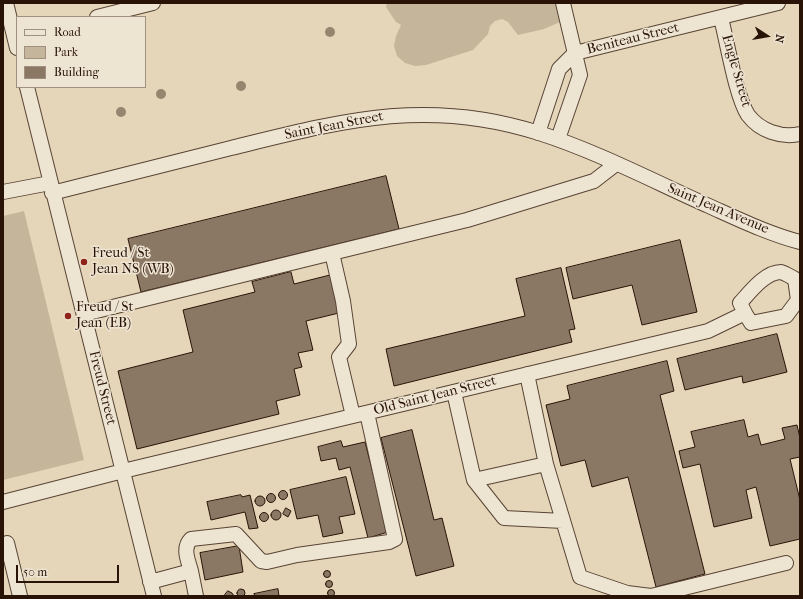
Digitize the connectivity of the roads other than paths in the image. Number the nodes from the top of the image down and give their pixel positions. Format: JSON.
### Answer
{"nodes":[{"id":1,"x":6,"y":3,"type":"edge"},
{"id":2,"x":153,"y":3,"type":"edge"},
{"id":3,"x":563,"y":3,"type":"edge"},
{"id":4,"x":778,"y":3,"type":"edge"},
{"id":5,"x":102,"y":16,"type":"edge"},
{"id":6,"x":721,"y":18,"type":"junction"},
{"id":7,"x":16,"y":41,"type":"edge"},
{"id":8,"x":575,"y":54,"type":"junction"},
{"id":9,"x":27,"y":88,"type":"edge"},
{"id":10,"x":538,"y":133,"type":"junction"},
{"id":11,"x":800,"y":134,"type":"edge"},
{"id":12,"x":558,"y":140,"type":"junction"},
{"id":13,"x":616,"y":164,"type":"junction"},
{"id":14,"x":637,"y":174,"type":"joint"},
{"id":15,"x":51,"y":188,"type":"junction"},
{"id":16,"x":3,"y":192,"type":"edge"},
{"id":17,"x":800,"y":242,"type":"edge"},
{"id":18,"x":332,"y":254,"type":"junction"},
{"id":19,"x":745,"y":313,"type":"dead end"},
{"id":20,"x":84,"y":314,"type":"junction"},
{"id":21,"x":527,"y":374,"type":"junction"},
{"id":22,"x":454,"y":392,"type":"junction"},
{"id":23,"x":367,"y":413,"type":"junction"},
{"id":24,"x":353,"y":416,"type":"junction"},
{"id":25,"x":546,"y":464,"type":"junction"},
{"id":26,"x":123,"y":472,"type":"junction"},
{"id":27,"x":474,"y":480,"type":"junction"},
{"id":28,"x":3,"y":502,"type":"edge"},
{"id":29,"x":563,"y":521,"type":"junction"},
{"id":30,"x":7,"y":543,"type":"dead end"},
{"id":31,"x":786,"y":563,"type":"dead end"},
{"id":32,"x":191,"y":571,"type":"junction"},
{"id":33,"x":150,"y":582,"type":"junction"},
{"id":34,"x":20,"y":596,"type":"edge"},
{"id":35,"x":154,"y":596,"type":"edge"},
{"id":36,"x":196,"y":596,"type":"edge"}],
"edges":[{"from":1,"to":7,"type":"street"},
{"from":2,"to":5,"type":"street"},
{"from":3,"to":8,"type":"street"},
{"from":4,"to":6,"type":"street","name":"Beniteau Street"},
{"from":6,"to":8,"type":"street","name":"Beniteau Street"},
{"from":6,"to":11,"type":"street","name":"Engle Street"},
{"from":8,"to":10,"type":"street"},
{"from":8,"to":12,"type":"street","name":"Beniteau Street"},
{"from":9,"to":15,"type":"street","name":"Freud Street"},
{"from":10,"to":12,"type":"street","name":"Saint Jean Street"},
{"from":10,"to":15,"type":"street","name":"Saint Jean Street"},
{"from":12,"to":13,"type":"street","name":"Saint Jean Street"},
{"from":13,"to":14,"type":"street","name":"Saint Jean Street"},
{"from":13,"to":18,"type":"street"},
{"from":14,"to":17,"type":"street","name":"Saint Jean Avenue"},
{"from":15,"to":16,"type":"street","name":"Saint Jean Street"},
{"from":15,"to":20,"type":"street","name":"Freud Street"},
{"from":18,"to":20,"type":"street"},
{"from":18,"to":24,"type":"street"},
{"from":19,"to":21,"type":"street","name":"Old Saint Jean Street"},
{"from":20,"to":26,"type":"street","name":"Freud Street"},
{"from":21,"to":22,"type":"street","name":"Old Saint Jean Street"},
{"from":21,"to":25,"type":"street"},
{"from":22,"to":23,"type":"street","name":"Old Saint Jean Street"},
{"from":22,"to":27,"type":"street"},
{"from":23,"to":24,"type":"street","name":"Old Saint Jean Street"},
{"from":23,"to":32,"type":"street"},
{"from":24,"to":26,"type":"street","name":"Old Saint Jean Street"},
{"from":25,"to":27,"type":"street"},
{"from":25,"to":29,"type":"street"},
{"from":26,"to":28,"type":"street"},
{"from":26,"to":33,"type":"street","name":"Freud Street"},
{"from":27,"to":29,"type":"street"},
{"from":29,"to":31,"type":"street"},
{"from":30,"to":34,"type":"street"},
{"from":32,"to":33,"type":"street"},
{"from":32,"to":36,"type":"street"},
{"from":33,"to":35,"type":"street","name":"Freud Street"}]}
